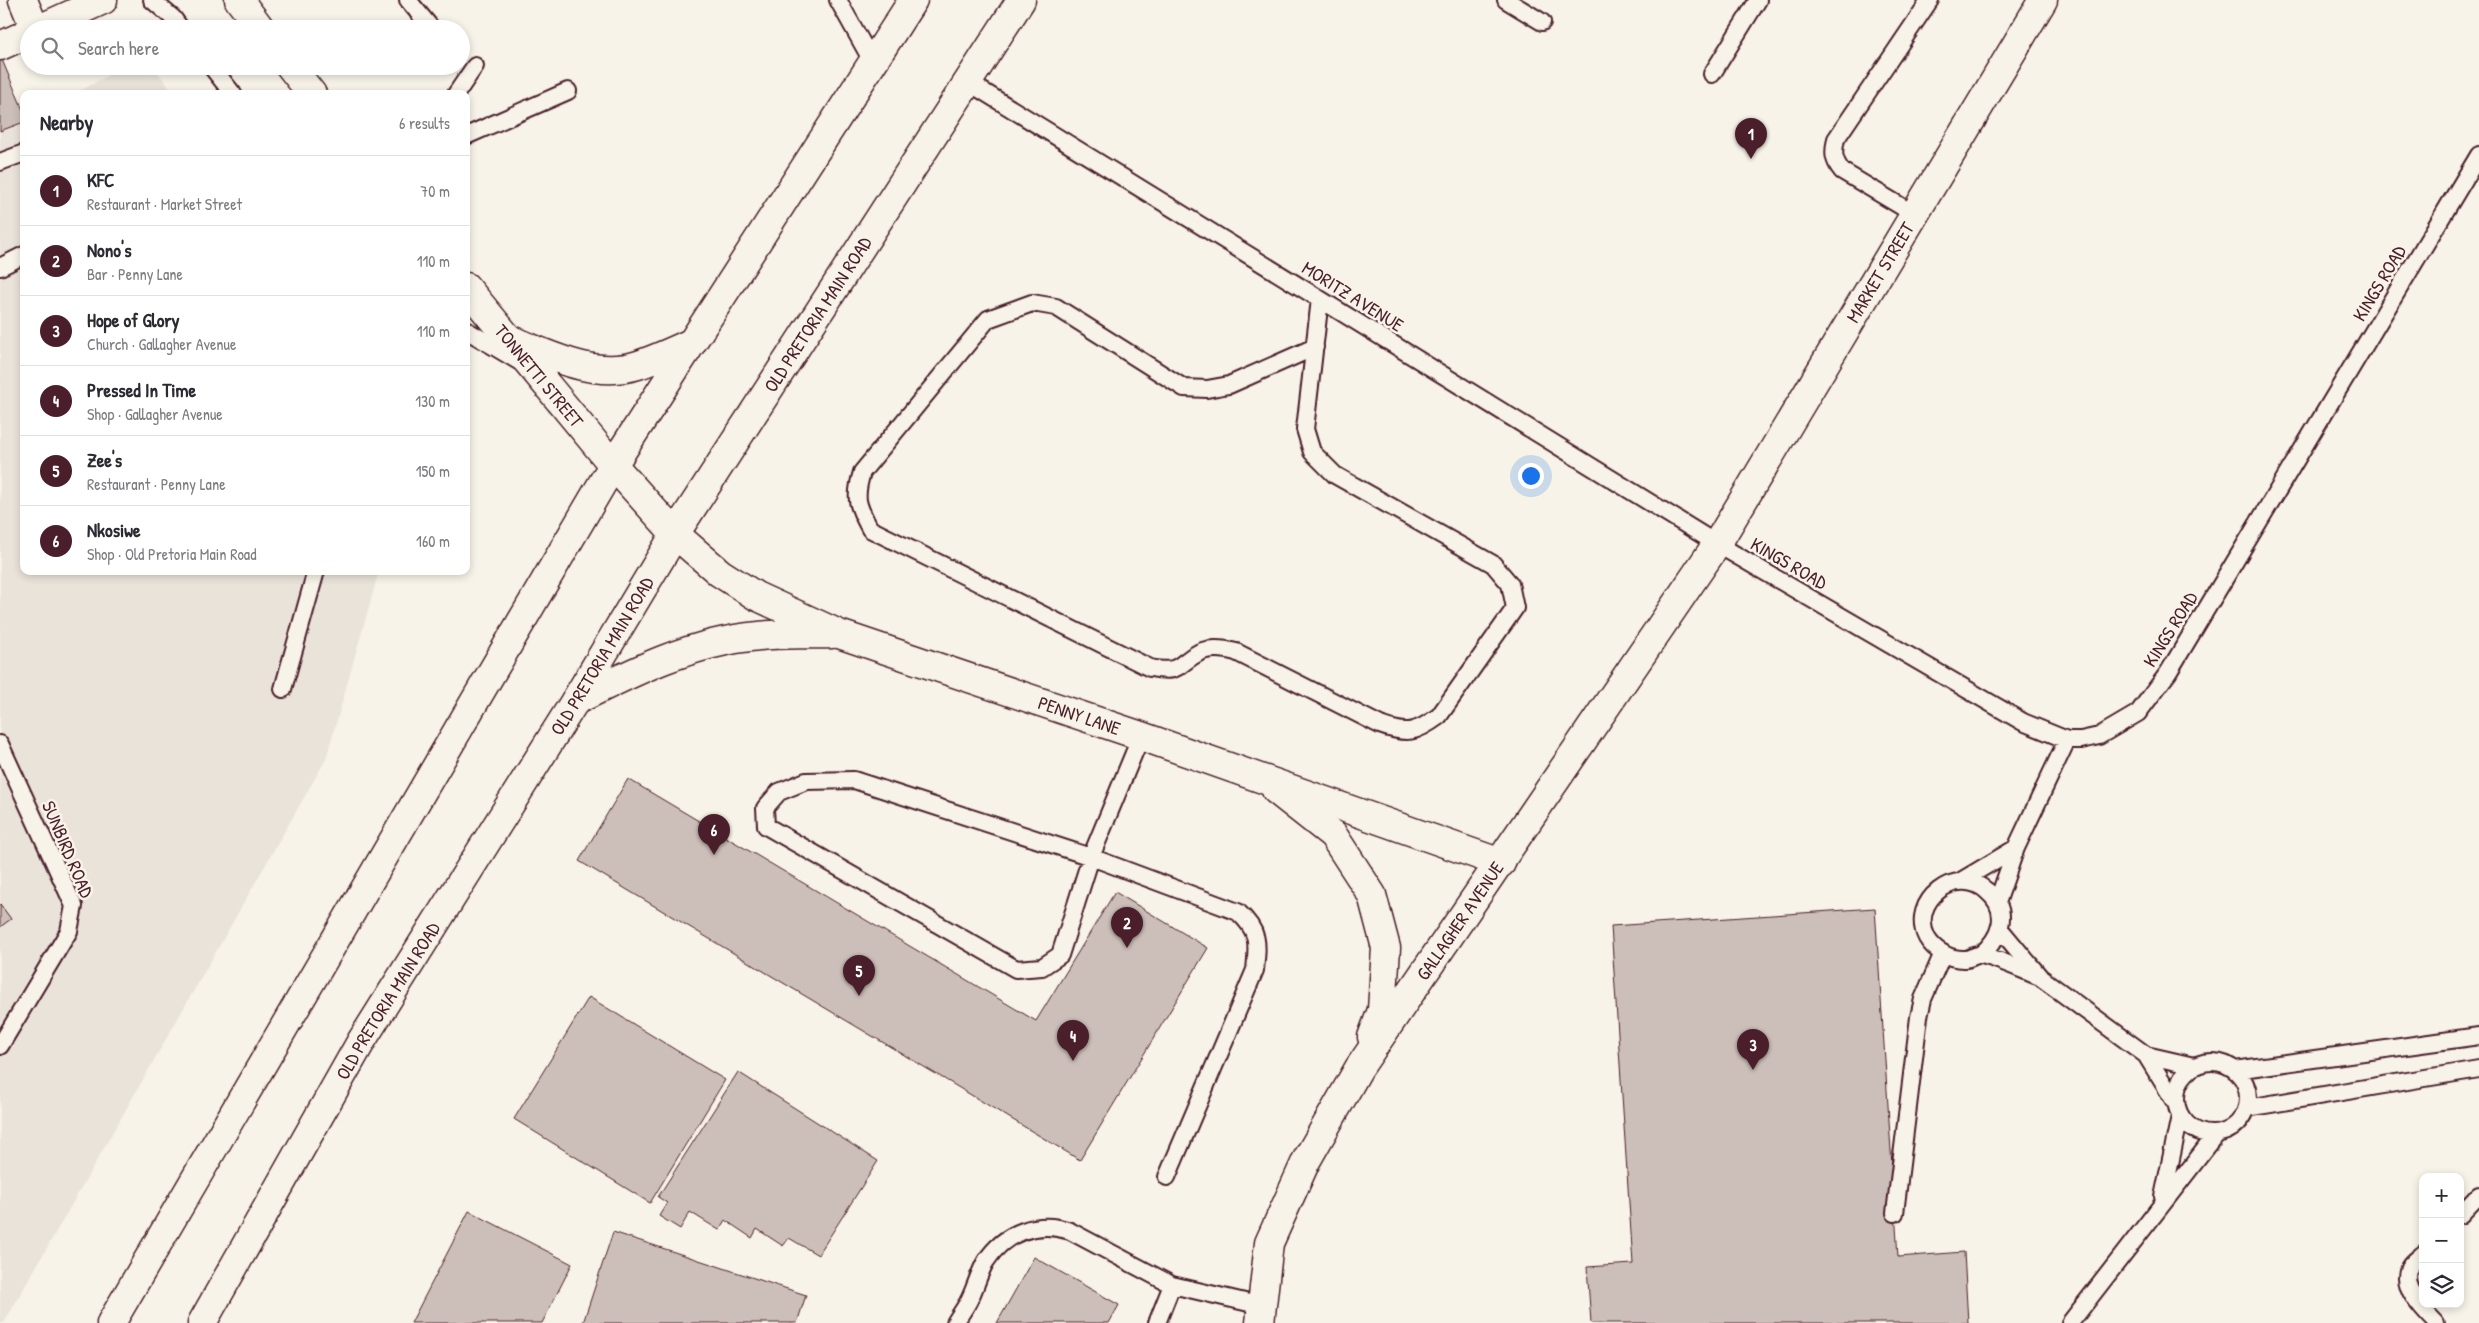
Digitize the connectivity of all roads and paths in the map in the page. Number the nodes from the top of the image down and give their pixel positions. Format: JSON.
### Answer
{"nodes":[{"id":1,"x":23,"y":0,"type":"edge"},
{"id":2,"x":103,"y":0,"type":"edge"},
{"id":3,"x":152,"y":0,"type":"edge"},
{"id":4,"x":238,"y":0,"type":"edge"},
{"id":5,"x":408,"y":0,"type":"edge"},
{"id":6,"x":838,"y":0,"type":"edge"},
{"id":7,"x":913,"y":0,"type":"edge"},
{"id":8,"x":1021,"y":0,"type":"edge"},
{"id":9,"x":1506,"y":0,"type":"edge"},
{"id":10,"x":1758,"y":0,"type":"edge"},
{"id":11,"x":1930,"y":0,"type":"edge"},
{"id":12,"x":2042,"y":0,"type":"edge"},
{"id":13,"x":33,"y":20,"type":"edge"},
{"id":14,"x":57,"y":20,"type":"edge"},
{"id":15,"x":175,"y":20,"type":"edge"},
{"id":16,"x":254,"y":20,"type":"edge"},
{"id":17,"x":425,"y":20,"type":"edge"},
{"id":18,"x":1542,"y":22,"type":"dead end"},
{"id":19,"x":20,"y":37,"type":"edge"},
{"id":20,"x":0,"y":46,"type":"edge"},
{"id":21,"x":872,"y":61,"type":"junction"},
{"id":22,"x":1712,"y":74,"type":"dead end"},
{"id":23,"x":218,"y":75,"type":"edge"},
{"id":24,"x":297,"y":75,"type":"edge"},
{"id":25,"x":465,"y":75,"type":"edge"},
{"id":26,"x":968,"y":82,"type":"junction"},
{"id":27,"x":230,"y":90,"type":"edge"},
{"id":28,"x":309,"y":90,"type":"edge"},
{"id":29,"x":458,"y":90,"type":"edge"},
{"id":30,"x":568,"y":91,"type":"dead end"},
{"id":31,"x":470,"y":134,"type":"edge"},
{"id":32,"x":20,"y":154,"type":"edge"},
{"id":33,"x":2479,"y":155,"type":"edge"},
{"id":34,"x":0,"y":162,"type":"edge"},
{"id":35,"x":1914,"y":214,"type":"junction"},
{"id":36,"x":20,"y":257,"type":"edge"},
{"id":37,"x":0,"y":267,"type":"edge"},
{"id":38,"x":470,"y":292,"type":"edge"},
{"id":39,"x":1320,"y":299,"type":"junction"},
{"id":40,"x":470,"y":332,"type":"edge"},
{"id":41,"x":509,"y":339,"type":"junction"},
{"id":42,"x":691,"y":344,"type":"junction"},
{"id":43,"x":1315,"y":347,"type":"junction"},
{"id":44,"x":536,"y":373,"type":"junction"},
{"id":45,"x":613,"y":466,"type":"junction"},
{"id":46,"x":675,"y":534,"type":"junction"},
{"id":47,"x":1717,"y":544,"type":"junction"},
{"id":48,"x":315,"y":575,"type":"edge"},
{"id":49,"x":839,"y":634,"type":"junction"},
{"id":50,"x":283,"y":689,"type":"dead end"},
{"id":51,"x":575,"y":701,"type":"junction"},
{"id":52,"x":1141,"y":736,"type":"junction"},
{"id":53,"x":2067,"y":740,"type":"junction"},
{"id":54,"x":0,"y":744,"type":"edge"},
{"id":55,"x":1260,"y":777,"type":"junction"},
{"id":56,"x":2016,"y":848,"type":"junction"},
{"id":57,"x":1091,"y":857,"type":"junction"},
{"id":58,"x":1501,"y":863,"type":"junction"},
{"id":59,"x":1959,"y":882,"type":"junction"},
{"id":60,"x":1997,"y":903,"type":"junction"},
{"id":61,"x":2000,"y":929,"type":"junction"},
{"id":62,"x":1944,"y":954,"type":"junction"},
{"id":63,"x":1980,"y":955,"type":"junction"},
{"id":64,"x":2040,"y":977,"type":"junction"},
{"id":65,"x":2479,"y":1036,"type":"edge"},
{"id":66,"x":0,"y":1046,"type":"edge"},
{"id":67,"x":2146,"y":1055,"type":"junction"},
{"id":68,"x":2194,"y":1066,"type":"junction"},
{"id":69,"x":1360,"y":1068,"type":"junction"},
{"id":70,"x":2479,"y":1069,"type":"edge"},
{"id":71,"x":2235,"y":1070,"type":"junction"},
{"id":72,"x":2247,"y":1108,"type":"junction"},
{"id":73,"x":2177,"y":1109,"type":"junction"},
{"id":74,"x":2216,"y":1135,"type":"junction"},
{"id":75,"x":1167,"y":1176,"type":"dead end"},
{"id":76,"x":2479,"y":1195,"type":"edge"},
{"id":77,"x":2162,"y":1202,"type":"junction"},
{"id":78,"x":2464,"y":1211,"type":"edge"},
{"id":79,"x":1895,"y":1213,"type":"dead end"},
{"id":80,"x":2419,"y":1258,"type":"edge"},
{"id":81,"x":1172,"y":1284,"type":"junction"},
{"id":82,"x":1261,"y":1314,"type":"edge"},
{"id":83,"x":111,"y":1323,"type":"edge"},
{"id":84,"x":202,"y":1323,"type":"edge"},
{"id":85,"x":955,"y":1323,"type":"edge"},
{"id":86,"x":1157,"y":1323,"type":"edge"},
{"id":87,"x":2070,"y":1323,"type":"edge"},
{"id":88,"x":2436,"y":1323,"type":"edge"}],
"edges":[{"from":1,"to":13,"type":"main road"},
{"from":2,"to":14,"type":"main road"},
{"from":3,"to":15,"type":"lane"},
{"from":4,"to":16,"type":"main road"},
{"from":5,"to":17,"type":"lane"},
{"from":6,"to":21,"type":"lane"},
{"from":7,"to":21,"type":"main road"},
{"from":8,"to":26,"type":"main road","name":"OLD PRETORIA MAIN ROAD"},
{"from":9,"to":18,"type":"lane"},
{"from":10,"to":22,"type":"lane"},
{"from":11,"to":35,"type":"lane"},
{"from":12,"to":35,"type":"main road","name":"MARKET STREET"},
{"from":19,"to":20,"type":"main road"},
{"from":21,"to":42,"type":"main road"},
{"from":23,"to":27,"type":"lane"},
{"from":24,"to":28,"type":"main road"},
{"from":25,"to":29,"type":"lane"},
{"from":26,"to":39,"type":"lane","name":"MORITZ AVENUE"},
{"from":26,"to":46,"type":"main road","name":"OLD PRETORIA MAIN ROAD"},
{"from":30,"to":31,"type":"lane"},
{"from":32,"to":34,"type":"lane"},
{"from":33,"to":53,"type":"lane","name":"KINGS ROAD"},
{"from":35,"to":47,"type":"main road","name":"MARKET STREET"},
{"from":36,"to":37,"type":"lane"},
{"from":38,"to":41,"type":"main road","name":"TONNETTI STREET"},
{"from":39,"to":43,"type":"lane"},
{"from":39,"to":47,"type":"lane","name":"MORITZ AVENUE"},
{"from":40,"to":44,"type":"lane"},
{"from":41,"to":42,"type":"main road"},
{"from":41,"to":44,"type":"main road","name":"TONNETTI STREET"},
{"from":42,"to":45,"type":"main road"},
{"from":43,"to":43,"type":"lane"},
{"from":44,"to":45,"type":"main road","name":"TONNETTI STREET"},
{"from":45,"to":46,"type":"main road","name":"TONNETTI STREET"},
{"from":45,"to":83,"type":"main road"},
{"from":46,"to":49,"type":"main road","name":"PENNY LANE"},
{"from":46,"to":51,"type":"main road","name":"OLD PRETORIA MAIN ROAD"},
{"from":47,"to":53,"type":"lane","name":"KINGS ROAD"},
{"from":47,"to":58,"type":"main road","name":"GALLAGHER AVENUE"},
{"from":48,"to":50,"type":"lane"},
{"from":49,"to":51,"type":"main road"},
{"from":49,"to":52,"type":"main road","name":"PENNY LANE"},
{"from":51,"to":84,"type":"main road","name":"OLD PRETORIA MAIN ROAD"},
{"from":52,"to":55,"type":"main road","name":"PENNY LANE"},
{"from":52,"to":57,"type":"lane"},
{"from":53,"to":56,"type":"lane"},
{"from":54,"to":66,"type":"lane","name":"SUNBIRD ROAD"},
{"from":55,"to":58,"type":"main road","name":"PENNY LANE"},
{"from":55,"to":69,"type":"main road"},
{"from":56,"to":59,"type":"lane"},
{"from":56,"to":60,"type":"lane"},
{"from":57,"to":57,"type":"lane"},
{"from":57,"to":75,"type":"lane"},
{"from":58,"to":69,"type":"main road","name":"GALLAGHER AVENUE"},
{"from":59,"to":60,"type":"lane"},
{"from":59,"to":62,"type":"lane"},
{"from":60,"to":61,"type":"lane"},
{"from":61,"to":63,"type":"lane"},
{"from":61,"to":64,"type":"lane"},
{"from":62,"to":63,"type":"lane"},
{"from":62,"to":79,"type":"lane"},
{"from":63,"to":64,"type":"lane"},
{"from":64,"to":67,"type":"lane"},
{"from":65,"to":71,"type":"lane"},
{"from":67,"to":68,"type":"lane"},
{"from":67,"to":73,"type":"lane"},
{"from":68,"to":71,"type":"lane"},
{"from":68,"to":73,"type":"lane"},
{"from":69,"to":82,"type":"main road","name":"GALLAGHER AVENUE"},
{"from":70,"to":72,"type":"lane"},
{"from":71,"to":72,"type":"lane"},
{"from":72,"to":74,"type":"lane"},
{"from":73,"to":74,"type":"lane"},
{"from":73,"to":77,"type":"lane"},
{"from":74,"to":77,"type":"lane"},
{"from":76,"to":78,"type":"lane"},
{"from":77,"to":87,"type":"lane"},
{"from":80,"to":88,"type":"lane"},
{"from":81,"to":82,"type":"lane"},
{"from":81,"to":85,"type":"lane"},
{"from":81,"to":86,"type":"lane"}]}
